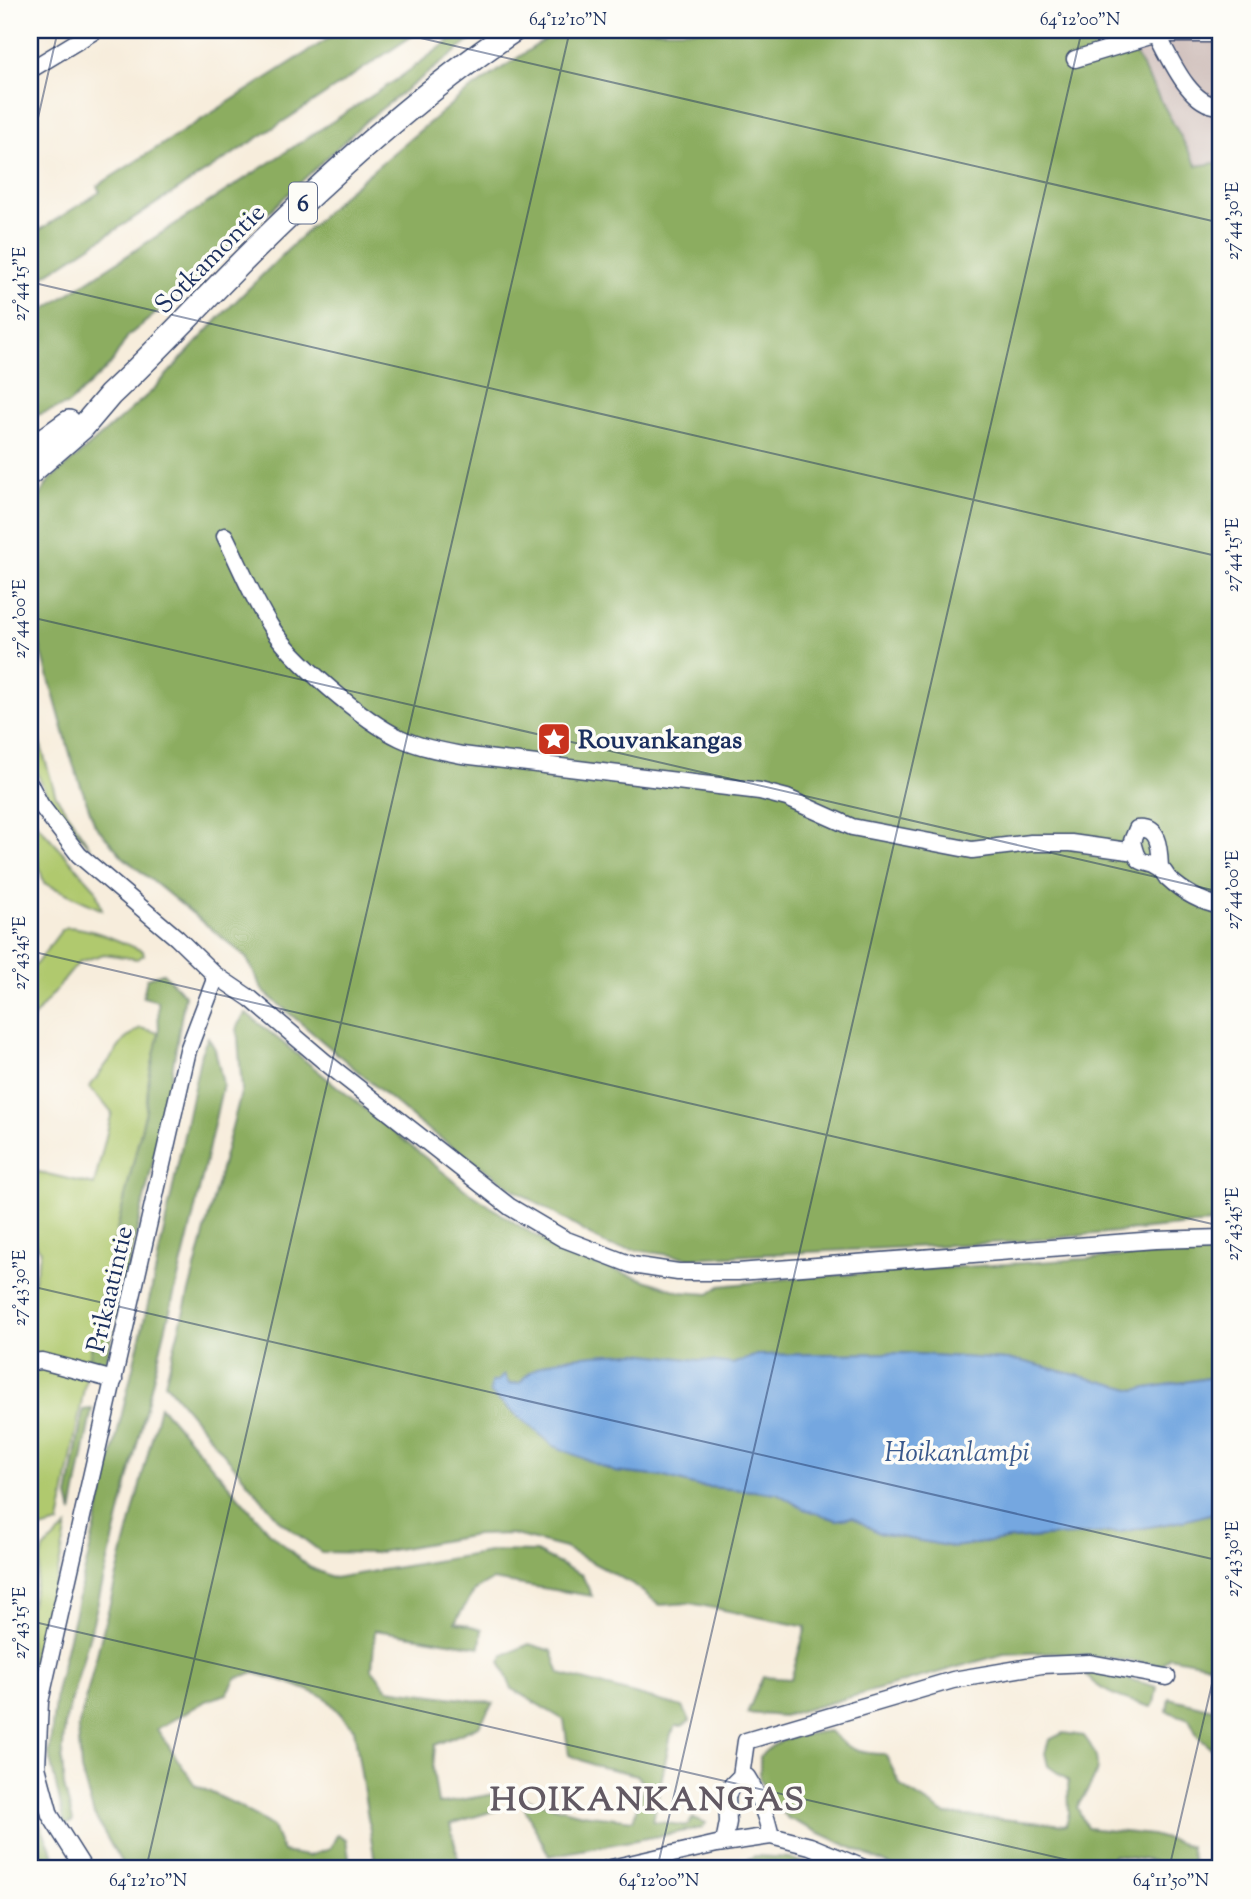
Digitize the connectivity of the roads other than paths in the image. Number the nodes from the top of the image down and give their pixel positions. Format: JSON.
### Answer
{"nodes":[{"id":1,"x":96,"y":30,"type":"edge"},
{"id":2,"x":514,"y":30,"type":"edge"},
{"id":3,"x":1156,"y":32,"type":"edge"},
{"id":4,"x":1221,"y":34,"type":"edge"},
{"id":5,"x":1075,"y":59,"type":"dead end"},
{"id":6,"x":30,"y":70,"type":"edge"},
{"id":7,"x":1219,"y":106,"type":"edge"},
{"id":8,"x":110,"y":396,"type":"junction"},
{"id":9,"x":30,"y":450,"type":"edge"},
{"id":10,"x":30,"y":473,"type":"edge"},
{"id":11,"x":225,"y":536,"type":"dead end"},
{"id":12,"x":30,"y":785,"type":"edge"},
{"id":13,"x":1135,"y":852,"type":"junction"},
{"id":14,"x":1160,"y":868,"type":"junction"},
{"id":15,"x":1221,"y":906,"type":"edge"},
{"id":16,"x":214,"y":974,"type":"junction"},
{"id":17,"x":1221,"y":1238,"type":"edge"},
{"id":18,"x":30,"y":1362,"type":"edge"},
{"id":19,"x":114,"y":1380,"type":"junction"},
{"id":20,"x":1167,"y":1677,"type":"dead end"},
{"id":21,"x":741,"y":1776,"type":"junction"},
{"id":22,"x":771,"y":1836,"type":"junction"},
{"id":23,"x":724,"y":1843,"type":"junction"},
{"id":24,"x":84,"y":1869,"type":"edge"},
{"id":25,"x":607,"y":1869,"type":"edge"},
{"id":26,"x":866,"y":1869,"type":"edge"}],
"edges":[{"from":1,"to":6,"type":"street"},
{"from":2,"to":8,"type":"highway","name":"Sotkamontie","number":"6"},
{"from":3,"to":4,"type":"street"},
{"from":3,"to":5,"type":"street"},
{"from":3,"to":7,"type":"street"},
{"from":8,"to":9,"type":"highway","name":"Sotkamontie","number":"6"},
{"from":8,"to":10,"type":"highway","name":"Sotkamontie","number":"6"},
{"from":11,"to":13,"type":"street"},
{"from":12,"to":16,"type":"street"},
{"from":13,"to":14,"type":"street"},
{"from":13,"to":14,"type":"street"},
{"from":14,"to":15,"type":"street"},
{"from":16,"to":17,"type":"street"},
{"from":16,"to":19,"type":"street","name":"Prikaatintie"},
{"from":18,"to":19,"type":"street"},
{"from":19,"to":24,"type":"street","name":"Prikaatintie"},
{"from":20,"to":21,"type":"street"},
{"from":21,"to":22,"type":"street"},
{"from":21,"to":23,"type":"street"},
{"from":22,"to":23,"type":"street"},
{"from":22,"to":26,"type":"street"},
{"from":23,"to":25,"type":"street"}]}
